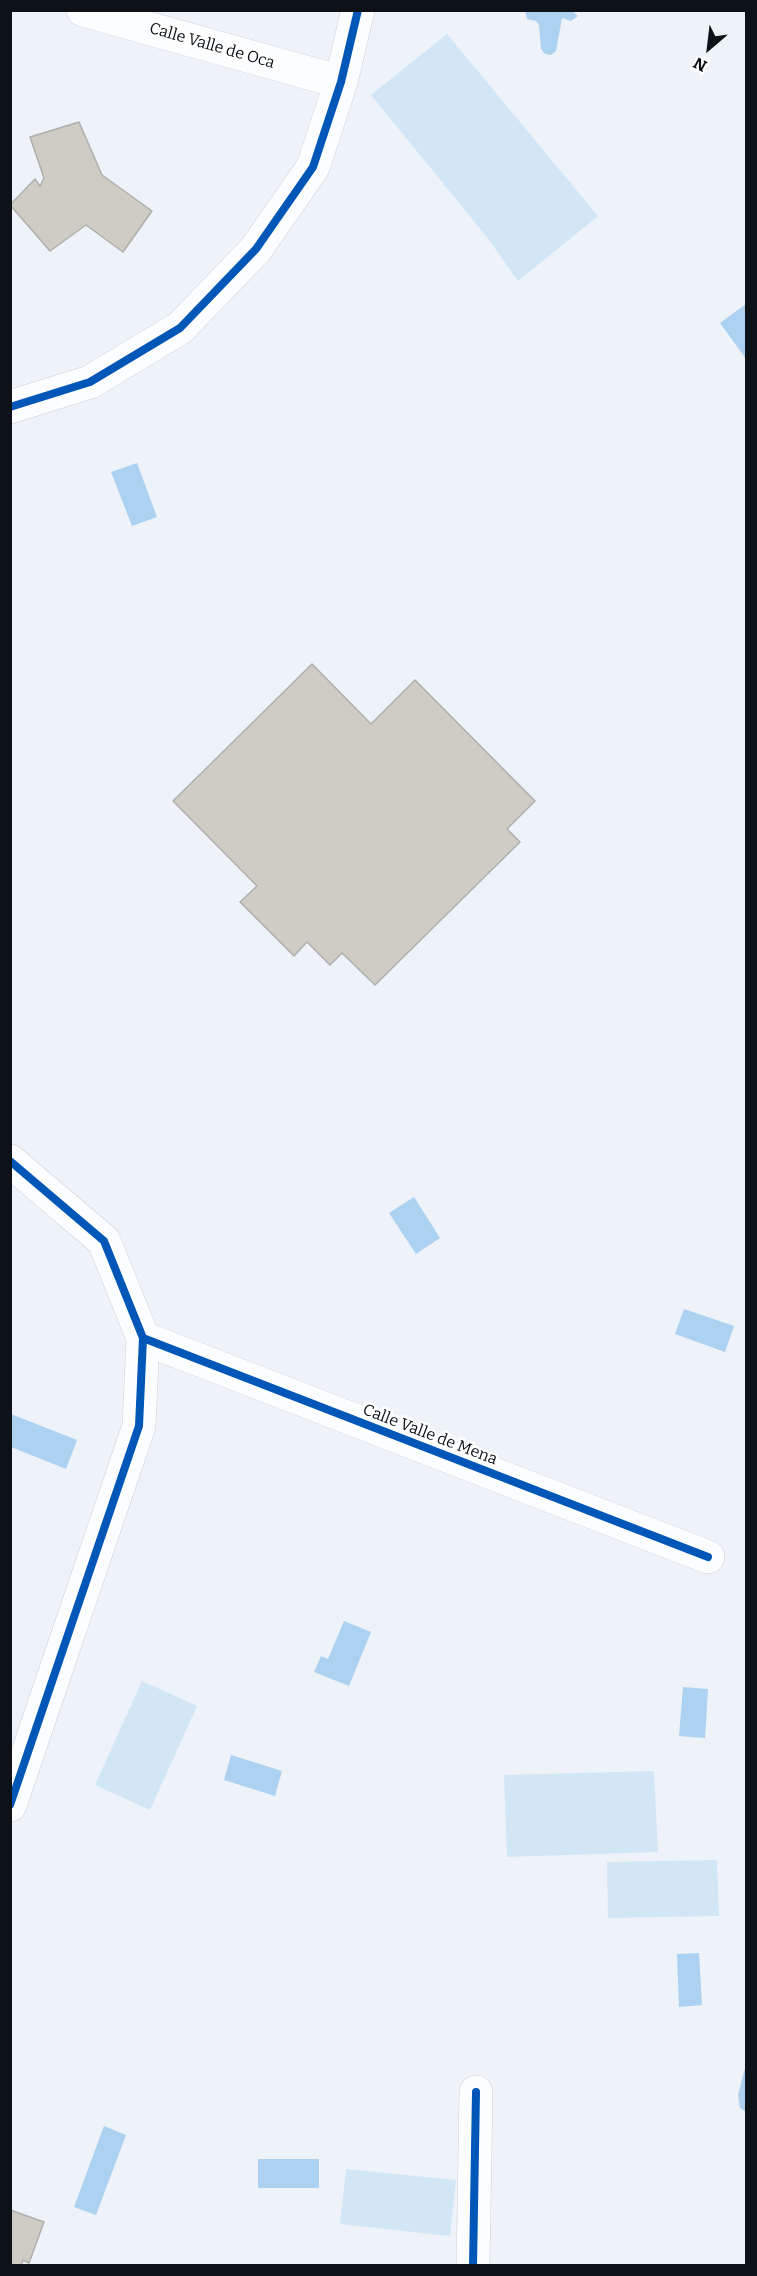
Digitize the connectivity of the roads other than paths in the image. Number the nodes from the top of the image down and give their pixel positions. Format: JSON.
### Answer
{"nodes":[{"id":1,"x":83,"y":10,"type":"edge"},
{"id":2,"x":357,"y":10,"type":"edge"},
{"id":3,"x":340,"y":82,"type":"junction"},
{"id":4,"x":10,"y":407,"type":"edge"},
{"id":5,"x":10,"y":1161,"type":"edge"},
{"id":6,"x":143,"y":1338,"type":"junction"},
{"id":7,"x":708,"y":1557,"type":"dead end"},
{"id":8,"x":10,"y":1805,"type":"edge"},
{"id":9,"x":476,"y":2092,"type":"dead end"},
{"id":10,"x":473,"y":2265,"type":"edge"}],
"edges":[{"from":1,"to":3,"type":"street","name":"Calle Valle de Oca"},
{"from":2,"to":3,"type":"street"},
{"from":3,"to":4,"type":"street"},
{"from":5,"to":6,"type":"street"},
{"from":6,"to":7,"type":"street","name":"Calle Valle de Mena"},
{"from":6,"to":8,"type":"street"},
{"from":9,"to":10,"type":"street"}]}
